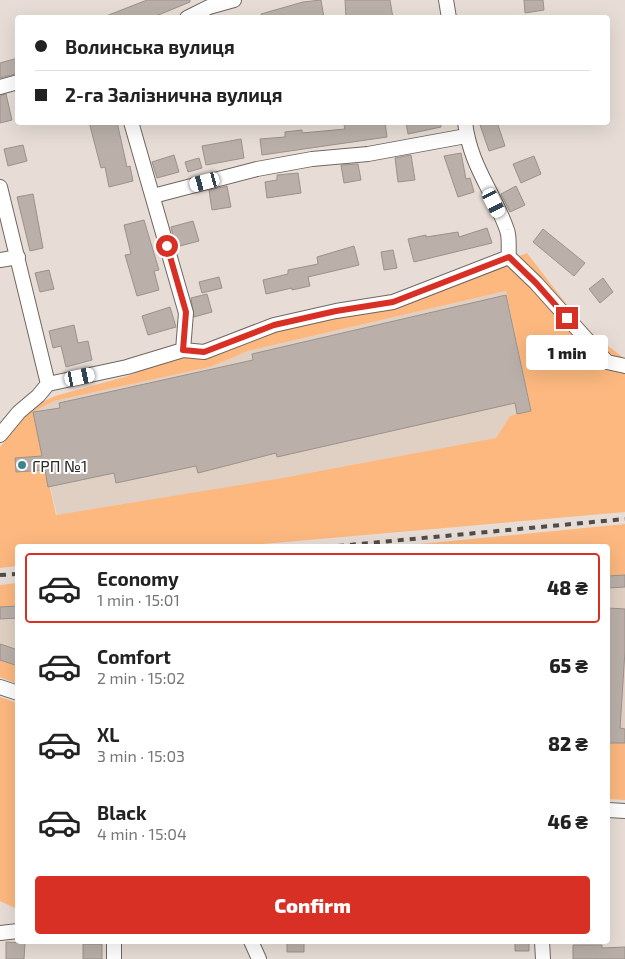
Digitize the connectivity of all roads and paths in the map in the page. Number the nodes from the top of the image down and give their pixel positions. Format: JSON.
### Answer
{"nodes":[{"id":1,"x":234,"y":0,"type":"edge"},
{"id":2,"x":446,"y":0,"type":"edge"},
{"id":3,"x":208,"y":4,"type":"edge"},
{"id":4,"x":192,"y":15,"type":"edge"},
{"id":5,"x":449,"y":15,"type":"edge"},
{"id":6,"x":15,"y":83,"type":"edge"},
{"id":7,"x":0,"y":88,"type":"edge"},
{"id":8,"x":131,"y":125,"type":"edge"},
{"id":9,"x":466,"y":129,"type":"edge"},
{"id":10,"x":0,"y":187,"type":"edge"},
{"id":11,"x":152,"y":196,"type":"junction"},
{"id":12,"x":18,"y":257,"type":"junction"},
{"id":13,"x":509,"y":257,"type":"junction"},
{"id":14,"x":0,"y":260,"type":"edge"},
{"id":15,"x":183,"y":350,"type":"junction"},
{"id":16,"x":625,"y":366,"type":"edge"},
{"id":17,"x":48,"y":384,"type":"junction"},
{"id":18,"x":0,"y":435,"type":"edge"},
{"id":19,"x":0,"y":687,"type":"edge"},
{"id":20,"x":15,"y":692,"type":"edge"},
{"id":21,"x":610,"y":810,"type":"edge"},
{"id":22,"x":625,"y":811,"type":"edge"},
{"id":23,"x":15,"y":932,"type":"edge"},
{"id":24,"x":0,"y":933,"type":"edge"},
{"id":25,"x":114,"y":944,"type":"edge"},
{"id":26,"x":252,"y":944,"type":"edge"},
{"id":27,"x":542,"y":944,"type":"edge"},
{"id":28,"x":258,"y":957,"type":"edge"},
{"id":29,"x":114,"y":959,"type":"edge"},
{"id":30,"x":543,"y":959,"type":"edge"}],
"edges":[{"from":1,"to":3,"type":"street"},
{"from":2,"to":5,"type":"street"},
{"from":3,"to":4,"type":"street"},
{"from":6,"to":7,"type":"street"},
{"from":8,"to":11,"type":"street"},
{"from":9,"to":11,"type":"street"},
{"from":9,"to":13,"type":"street"},
{"from":10,"to":12,"type":"street"},
{"from":11,"to":15,"type":"street"},
{"from":12,"to":14,"type":"street"},
{"from":12,"to":17,"type":"street"},
{"from":13,"to":15,"type":"street"},
{"from":13,"to":16,"type":"street"},
{"from":15,"to":17,"type":"street"},
{"from":17,"to":18,"type":"street"},
{"from":19,"to":20,"type":"street"},
{"from":21,"to":22,"type":"street"},
{"from":23,"to":24,"type":"street"},
{"from":25,"to":29,"type":"street"},
{"from":26,"to":28,"type":"street"},
{"from":27,"to":30,"type":"street"}]}
